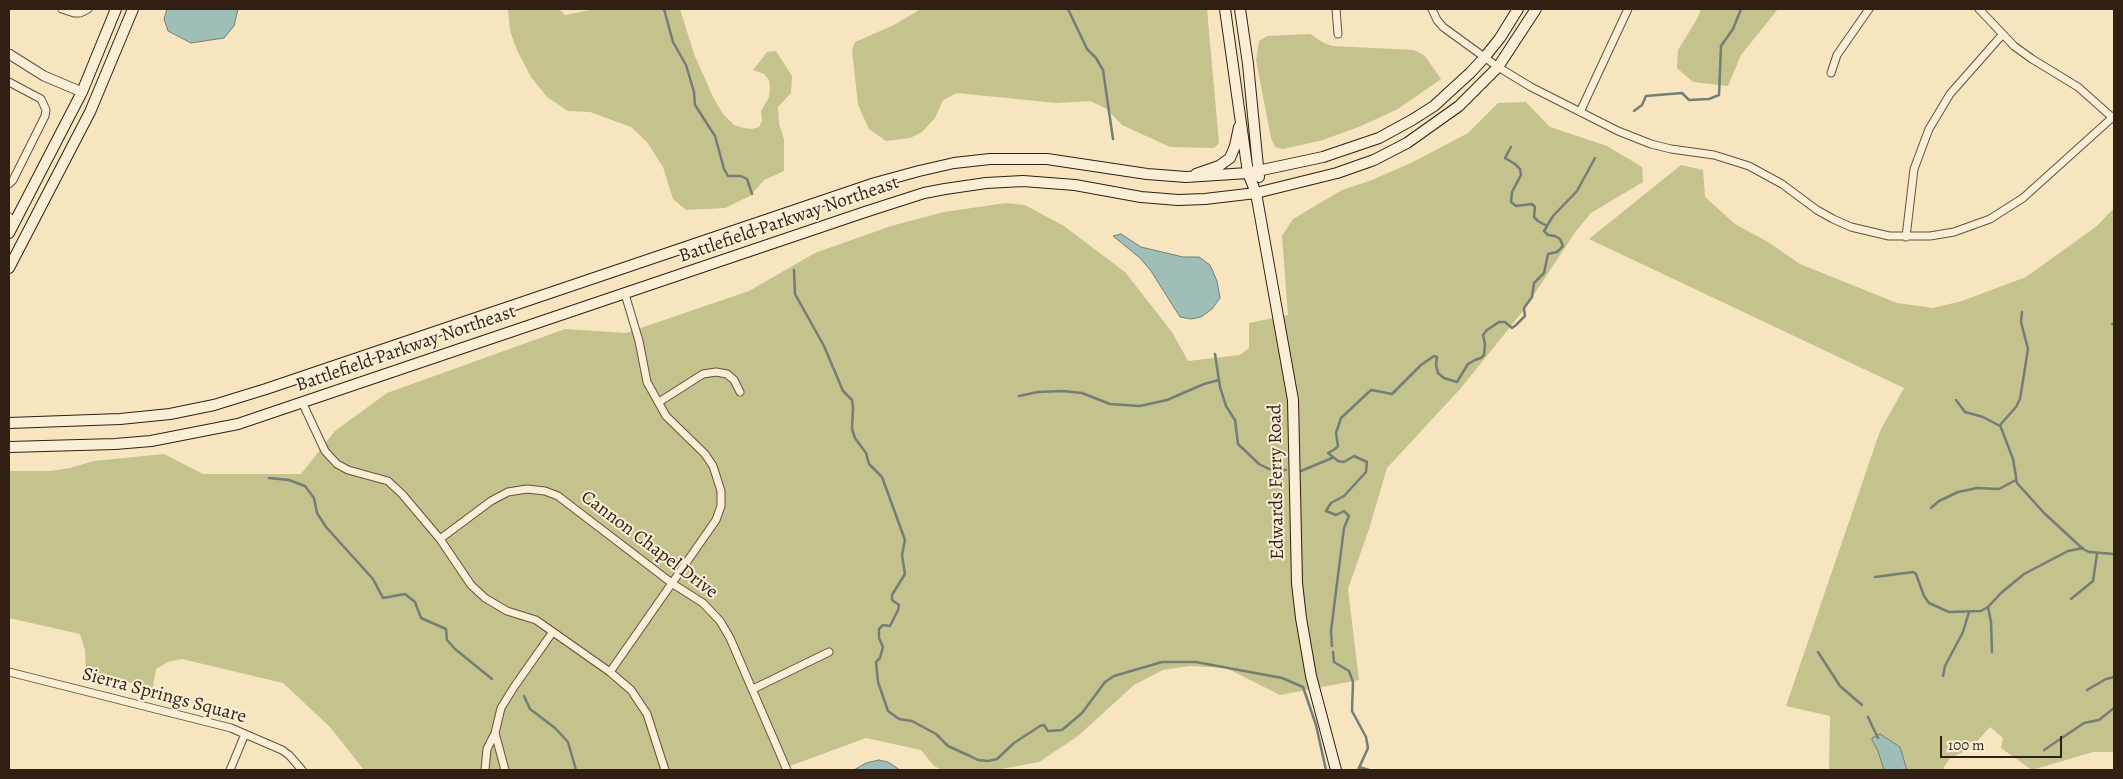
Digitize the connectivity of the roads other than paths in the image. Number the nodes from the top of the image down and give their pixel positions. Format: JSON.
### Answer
{"nodes":[{"id":1,"x":62,"y":9,"type":"edge"},
{"id":2,"x":88,"y":9,"type":"edge"},
{"id":3,"x":116,"y":9,"type":"edge"},
{"id":4,"x":133,"y":9,"type":"edge"},
{"id":5,"x":1224,"y":9,"type":"edge"},
{"id":6,"x":1240,"y":9,"type":"edge"},
{"id":7,"x":1336,"y":9,"type":"edge"},
{"id":8,"x":1432,"y":9,"type":"edge"},
{"id":9,"x":1518,"y":9,"type":"edge"},
{"id":10,"x":1536,"y":9,"type":"edge"},
{"id":11,"x":1628,"y":9,"type":"edge"},
{"id":12,"x":1869,"y":9,"type":"edge"},
{"id":13,"x":1979,"y":9,"type":"edge"},
{"id":14,"x":1338,"y":34,"type":"dead end"},
{"id":15,"x":2002,"y":35,"type":"junction"},
{"id":16,"x":9,"y":54,"type":"edge"},
{"id":17,"x":1484,"y":58,"type":"junction"},
{"id":18,"x":1498,"y":67,"type":"junction"},
{"id":19,"x":1831,"y":73,"type":"dead end"},
{"id":20,"x":9,"y":82,"type":"edge"},
{"id":21,"x":82,"y":92,"type":"junction"},
{"id":22,"x":1240,"y":108,"type":"junction"},
{"id":23,"x":1580,"y":112,"type":"junction"},
{"id":24,"x":2114,"y":118,"type":"edge"},
{"id":25,"x":1259,"y":171,"type":"junction"},
{"id":26,"x":1248,"y":173,"type":"junction"},
{"id":27,"x":1186,"y":177,"type":"junction"},
{"id":28,"x":9,"y":184,"type":"edge"},
{"id":29,"x":1256,"y":193,"type":"junction"},
{"id":30,"x":12,"y":219,"type":"edge"},
{"id":31,"x":9,"y":234,"type":"edge"},
{"id":32,"x":1906,"y":237,"type":"junction"},
{"id":33,"x":9,"y":268,"type":"edge"},
{"id":34,"x":625,"y":294,"type":"junction"},
{"id":35,"x":740,"y":392,"type":"dead end"},
{"id":36,"x":302,"y":402,"type":"junction"},
{"id":37,"x":659,"y":402,"type":"junction"},
{"id":38,"x":9,"y":422,"type":"edge"},
{"id":39,"x":9,"y":447,"type":"edge"},
{"id":40,"x":440,"y":539,"type":"junction"},
{"id":41,"x":673,"y":584,"type":"junction"},
{"id":42,"x":552,"y":633,"type":"junction"},
{"id":43,"x":829,"y":652,"type":"dead end"},
{"id":44,"x":9,"y":672,"type":"edge"},
{"id":45,"x":610,"y":672,"type":"junction"},
{"id":46,"x":753,"y":689,"type":"junction"},
{"id":47,"x":495,"y":733,"type":"junction"},
{"id":48,"x":245,"y":734,"type":"junction"},
{"id":49,"x":230,"y":770,"type":"edge"},
{"id":50,"x":302,"y":770,"type":"edge"},
{"id":51,"x":485,"y":770,"type":"edge"},
{"id":52,"x":504,"y":770,"type":"edge"},
{"id":53,"x":665,"y":770,"type":"edge"},
{"id":54,"x":787,"y":770,"type":"edge"},
{"id":55,"x":1336,"y":770,"type":"edge"}],
"edges":[{"from":1,"to":2,"type":"street"},
{"from":3,"to":21,"type":"main road"},
{"from":4,"to":33,"type":"main road"},
{"from":5,"to":22,"type":"main road"},
{"from":6,"to":25,"type":"main road"},
{"from":7,"to":14,"type":"street"},
{"from":8,"to":17,"type":"street"},
{"from":9,"to":17,"type":"main road","name":"Battlefield Parkway Northeast"},
{"from":10,"to":18,"type":"main road","name":"Battlefield Parkway Northeast"},
{"from":11,"to":23,"type":"street"},
{"from":12,"to":19,"type":"street"},
{"from":13,"to":15,"type":"street"},
{"from":15,"to":24,"type":"street"},
{"from":15,"to":32,"type":"street"},
{"from":16,"to":21,"type":"street"},
{"from":17,"to":18,"type":"street"},
{"from":17,"to":25,"type":"main road","name":"Battlefield Parkway Northeast"},
{"from":18,"to":23,"type":"street"},
{"from":18,"to":29,"type":"main road","name":"Battlefield Parkway Northeast"},
{"from":20,"to":28,"type":"street"},
{"from":21,"to":30,"type":"main road"},
{"from":22,"to":26,"type":"main road"},
{"from":22,"to":27,"type":"main road"},
{"from":23,"to":32,"type":"street"},
{"from":24,"to":32,"type":"street"},
{"from":25,"to":26,"type":"main road","name":"Battlefield Parkway Northeast"},
{"from":25,"to":29,"type":"main road"},
{"from":26,"to":27,"type":"main road","name":"Battlefield Parkway Northeast"},
{"from":26,"to":29,"type":"main road"},
{"from":27,"to":38,"type":"main road","name":"Battlefield Parkway Northeast"},
{"from":29,"to":34,"type":"main road","name":"Battlefield Parkway Northeast"},
{"from":29,"to":55,"type":"main road","name":"Edwards Ferry Road"},
{"from":30,"to":31,"type":"main road"},
{"from":34,"to":36,"type":"main road","name":"Battlefield Parkway Northeast"},
{"from":34,"to":37,"type":"street"},
{"from":35,"to":37,"type":"street"},
{"from":36,"to":39,"type":"main road","name":"Battlefield Parkway Northeast"},
{"from":36,"to":40,"type":"street"},
{"from":37,"to":41,"type":"street"},
{"from":40,"to":41,"type":"street","name":"Cannon Chapel Drive"},
{"from":40,"to":42,"type":"street"},
{"from":41,"to":45,"type":"street"},
{"from":41,"to":46,"type":"street","name":"Cannon Chapel Drive"},
{"from":42,"to":45,"type":"street"},
{"from":42,"to":47,"type":"street"},
{"from":43,"to":46,"type":"street"},
{"from":44,"to":48,"type":"street","name":"Sierra Springs Square"},
{"from":45,"to":53,"type":"street"},
{"from":46,"to":54,"type":"street","name":"Cannon Chapel Drive"},
{"from":47,"to":51,"type":"street"},
{"from":47,"to":52,"type":"street"},
{"from":48,"to":49,"type":"street"},
{"from":48,"to":50,"type":"street","name":"Sierra Springs Square"}]}
